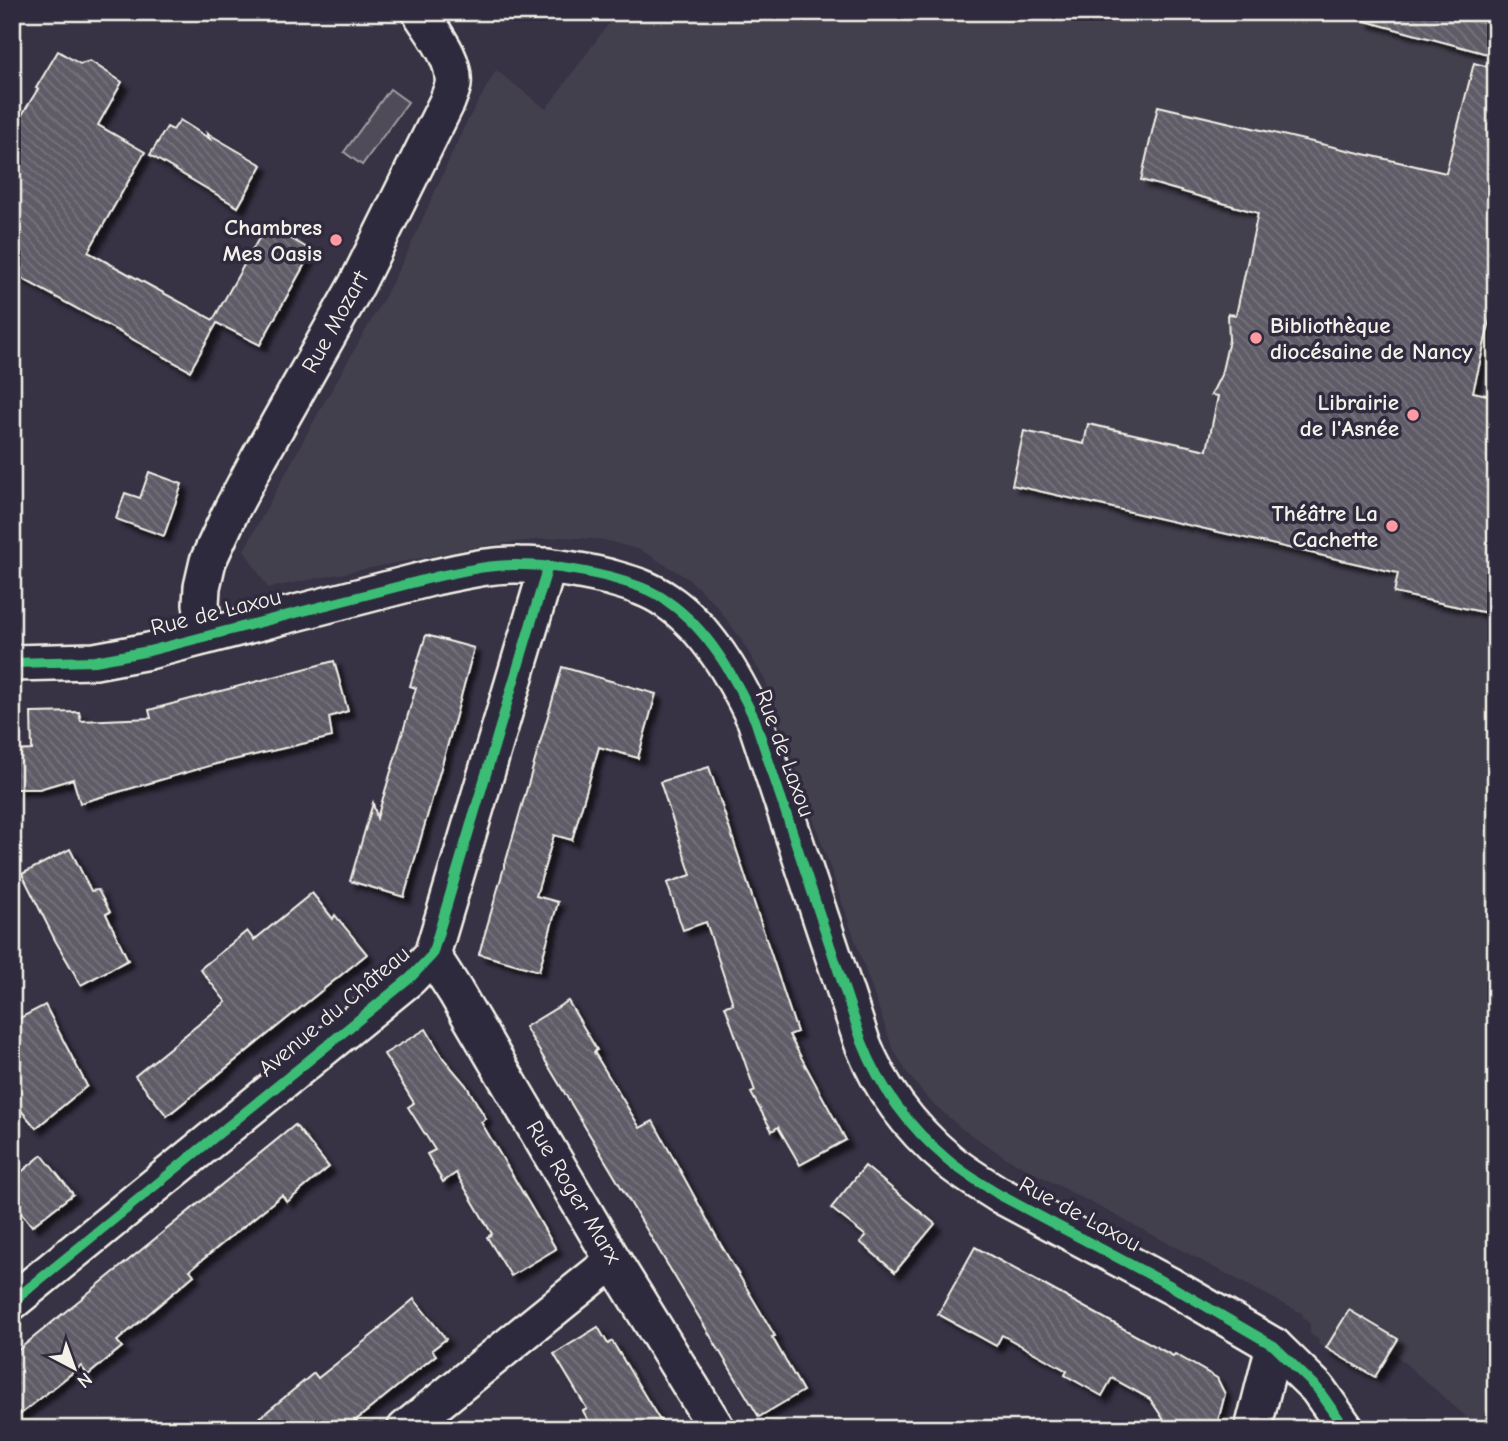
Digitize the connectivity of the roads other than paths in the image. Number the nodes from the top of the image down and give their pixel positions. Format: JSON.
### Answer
{"nodes":[{"id":1,"x":420,"y":12,"type":"edge"},
{"id":2,"x":548,"y":566,"type":"junction"},
{"id":3,"x":206,"y":636,"type":"junction"},
{"id":4,"x":12,"y":663,"type":"edge"},
{"id":5,"x":432,"y":955,"type":"junction"},
{"id":6,"x":614,"y":1262,"type":"junction"},
{"id":7,"x":12,"y":1302,"type":"edge"},
{"id":8,"x":1274,"y":1346,"type":"junction"},
{"id":9,"x":405,"y":1429,"type":"edge"},
{"id":10,"x":717,"y":1429,"type":"edge"},
{"id":11,"x":1253,"y":1429,"type":"edge"},
{"id":12,"x":1346,"y":1429,"type":"edge"}],
"edges":[{"from":1,"to":3,"type":"street","name":"Rue Mozart"},
{"from":2,"to":3,"type":"street","name":"Rue de Laxou"},
{"from":2,"to":5,"type":"street","name":"Avenue du Château"},
{"from":2,"to":8,"type":"street","name":"Rue de Laxou"},
{"from":3,"to":4,"type":"street","name":"Rue de Laxou"},
{"from":5,"to":6,"type":"street","name":"Rue Roger Marx"},
{"from":5,"to":7,"type":"street","name":"Avenue du Château"},
{"from":6,"to":9,"type":"street"},
{"from":6,"to":10,"type":"street","name":"Rue Roger Marx"},
{"from":8,"to":11,"type":"street"},
{"from":8,"to":12,"type":"street","name":"Rue de Laxou"}]}
